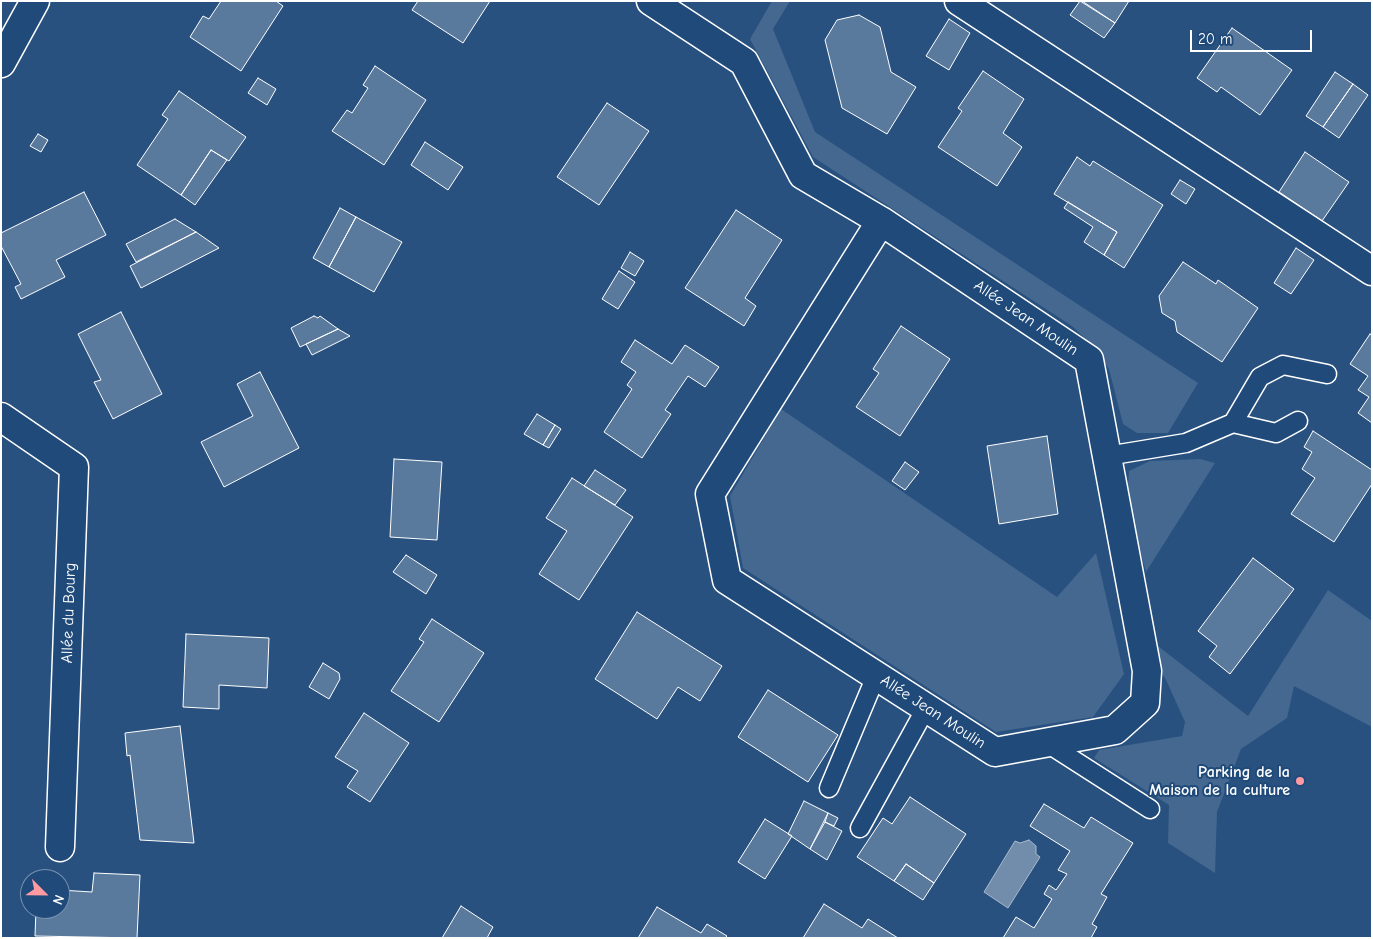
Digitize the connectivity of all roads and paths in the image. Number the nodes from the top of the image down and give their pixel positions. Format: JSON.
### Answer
{"nodes":[{"id":1,"x":651,"y":1,"type":"edge"},
{"id":2,"x":959,"y":1,"type":"edge"},
{"id":3,"x":28,"y":4,"type":"edge"},
{"id":4,"x":1,"y":63,"type":"edge"},
{"id":5,"x":881,"y":221,"type":"junction"},
{"id":6,"x":1372,"y":271,"type":"edge"},
{"id":7,"x":1327,"y":374,"type":"dead end"},
{"id":8,"x":1,"y":417,"type":"edge"},
{"id":9,"x":1298,"y":421,"type":"dead end"},
{"id":10,"x":1233,"y":423,"type":"junction"},
{"id":11,"x":1107,"y":456,"type":"junction"},
{"id":12,"x":876,"y":676,"type":"junction"},
{"id":13,"x":926,"y":708,"type":"junction"},
{"id":14,"x":1046,"y":743,"type":"junction"},
{"id":15,"x":829,"y":788,"type":"dead end"},
{"id":16,"x":1150,"y":810,"type":"dead end"},
{"id":17,"x":860,"y":828,"type":"dead end"},
{"id":18,"x":60,"y":847,"type":"dead end"}],
"edges":[{"from":1,"to":5,"type":"street","name":"Allée Jean Moulin"},
{"from":2,"to":6,"type":"street"},
{"from":3,"to":4,"type":"street"},
{"from":5,"to":11,"type":"street","name":"Allée Jean Moulin"},
{"from":5,"to":12,"type":"street","name":"Allée Jean Moulin"},
{"from":7,"to":10,"type":"lane"},
{"from":8,"to":18,"type":"street","name":"Allée du Bourg"},
{"from":9,"to":10,"type":"lane"},
{"from":10,"to":11,"type":"lane"},
{"from":11,"to":14,"type":"street","name":"Allée Jean Moulin"},
{"from":12,"to":13,"type":"street","name":"Allée Jean Moulin"},
{"from":12,"to":15,"type":"lane"},
{"from":13,"to":14,"type":"street","name":"Allée Jean Moulin"},
{"from":13,"to":17,"type":"lane"},
{"from":14,"to":16,"type":"lane"}]}
